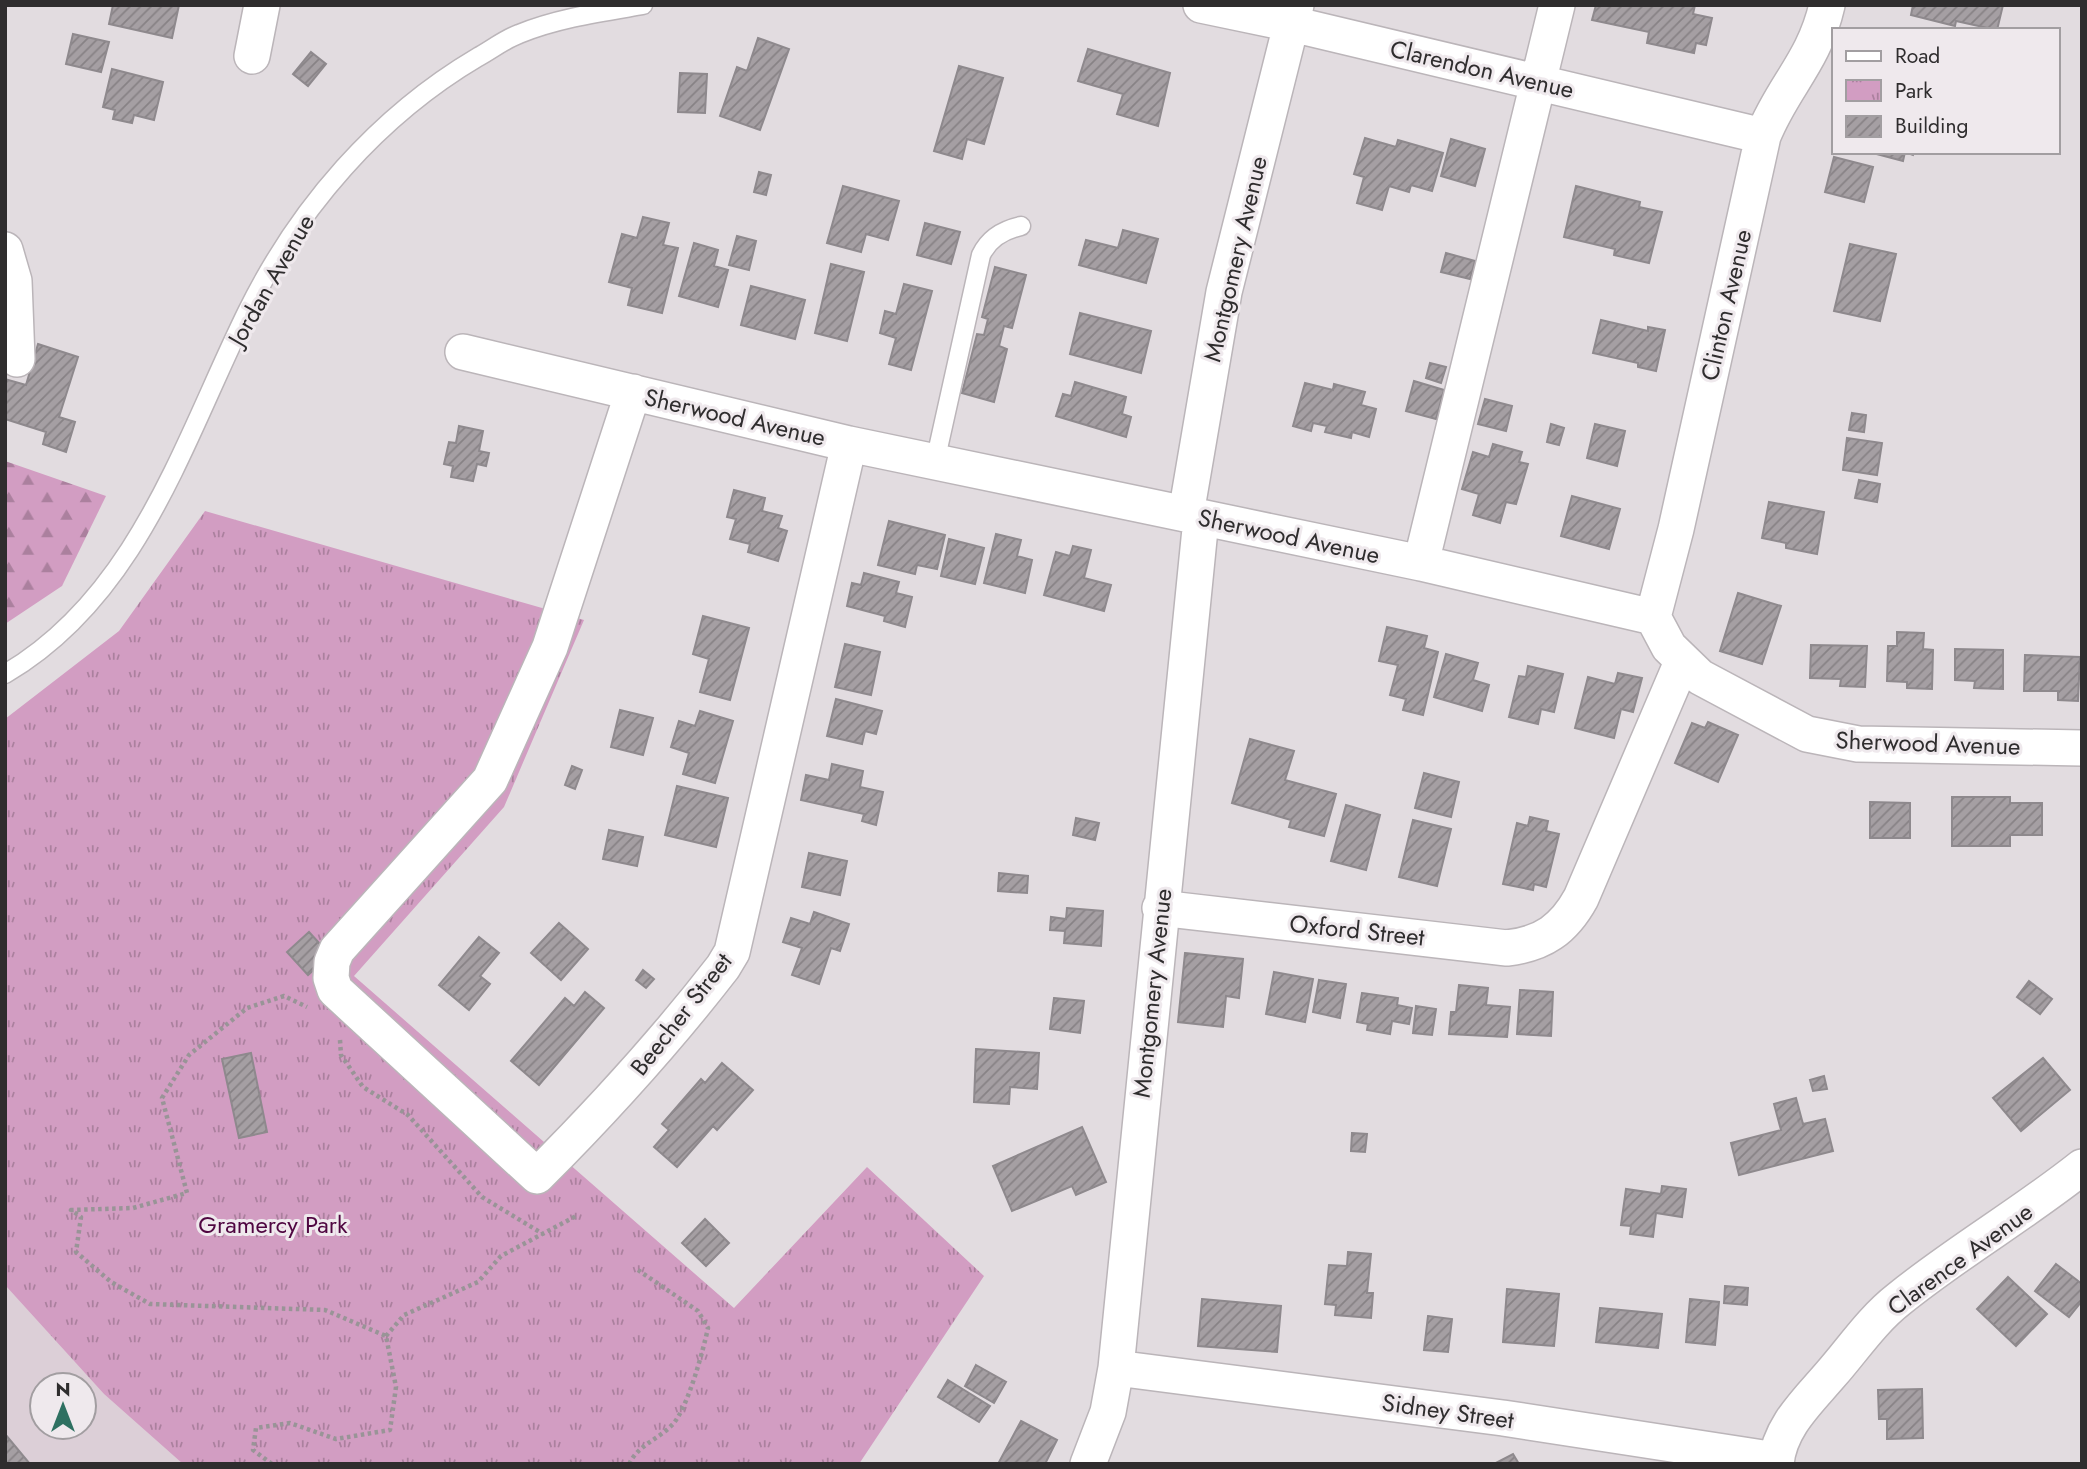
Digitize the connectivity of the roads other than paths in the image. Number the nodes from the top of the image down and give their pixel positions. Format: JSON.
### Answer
{"nodes":[{"id":1,"x":262,"y":5,"type":"edge"},
{"id":2,"x":643,"y":5,"type":"edge"},
{"id":3,"x":1201,"y":5,"type":"edge"},
{"id":4,"x":1557,"y":5,"type":"edge"},
{"id":5,"x":1827,"y":5,"type":"edge"},
{"id":6,"x":1294,"y":14,"type":"edge"},
{"id":7,"x":252,"y":57,"type":"dead end"},
{"id":8,"x":1539,"y":82,"type":"junction"},
{"id":9,"x":1763,"y":136,"type":"junction"},
{"id":10,"x":1020,"y":226,"type":"dead end"},
{"id":11,"x":5,"y":250,"type":"edge"},
{"id":12,"x":463,"y":352,"type":"dead end"},
{"id":13,"x":18,"y":359,"type":"dead end"},
{"id":14,"x":633,"y":392,"type":"junction"},
{"id":15,"x":849,"y":444,"type":"junction"},
{"id":16,"x":936,"y":462,"type":"junction"},
{"id":17,"x":1193,"y":517,"type":"junction"},
{"id":18,"x":1421,"y":563,"type":"junction"},
{"id":19,"x":1653,"y":617,"type":"junction"},
{"id":20,"x":1682,"y":662,"type":"junction"},
{"id":21,"x":5,"y":674,"type":"edge"},
{"id":22,"x":2082,"y":748,"type":"edge"},
{"id":23,"x":1160,"y":908,"type":"junction"},
{"id":24,"x":2082,"y":1167,"type":"edge"},
{"id":25,"x":1116,"y":1368,"type":"junction"},
{"id":26,"x":1776,"y":1462,"type":"edge"},
{"id":27,"x":1088,"y":1464,"type":"edge"}],
"edges":[{"from":1,"to":7,"type":"street"},
{"from":2,"to":21,"type":"lane","name":"Jordan Avenue"},
{"from":3,"to":6,"type":"street","name":"Clarendon Avenue"},
{"from":4,"to":8,"type":"street"},
{"from":5,"to":9,"type":"street","name":"Clinton Avenue"},
{"from":6,"to":8,"type":"street","name":"Clarendon Avenue"},
{"from":6,"to":17,"type":"street","name":"Montgomery Avenue"},
{"from":8,"to":9,"type":"street","name":"Clarendon Avenue"},
{"from":8,"to":18,"type":"street"},
{"from":9,"to":19,"type":"street","name":"Clinton Avenue"},
{"from":10,"to":16,"type":"lane"},
{"from":11,"to":13,"type":"street"},
{"from":12,"to":14,"type":"street","name":"Sherwood Avenue"},
{"from":14,"to":15,"type":"street","name":"Sherwood Avenue"},
{"from":14,"to":15,"type":"street","name":"Beecher Street"},
{"from":15,"to":16,"type":"street","name":"Sherwood Avenue"},
{"from":16,"to":17,"type":"street","name":"Sherwood Avenue"},
{"from":17,"to":18,"type":"street","name":"Sherwood Avenue"},
{"from":17,"to":23,"type":"street","name":"Montgomery Avenue"},
{"from":18,"to":19,"type":"street","name":"Sherwood Avenue"},
{"from":19,"to":20,"type":"street","name":"Sherwood Avenue"},
{"from":20,"to":22,"type":"street","name":"Sherwood Avenue"},
{"from":20,"to":23,"type":"street","name":"Oxford Street"},
{"from":23,"to":25,"type":"street","name":"Montgomery Avenue"},
{"from":24,"to":26,"type":"street","name":"Clarence Avenue"},
{"from":25,"to":26,"type":"street","name":"Sidney Street"},
{"from":25,"to":27,"type":"street","name":"Montgomery Avenue"}]}
